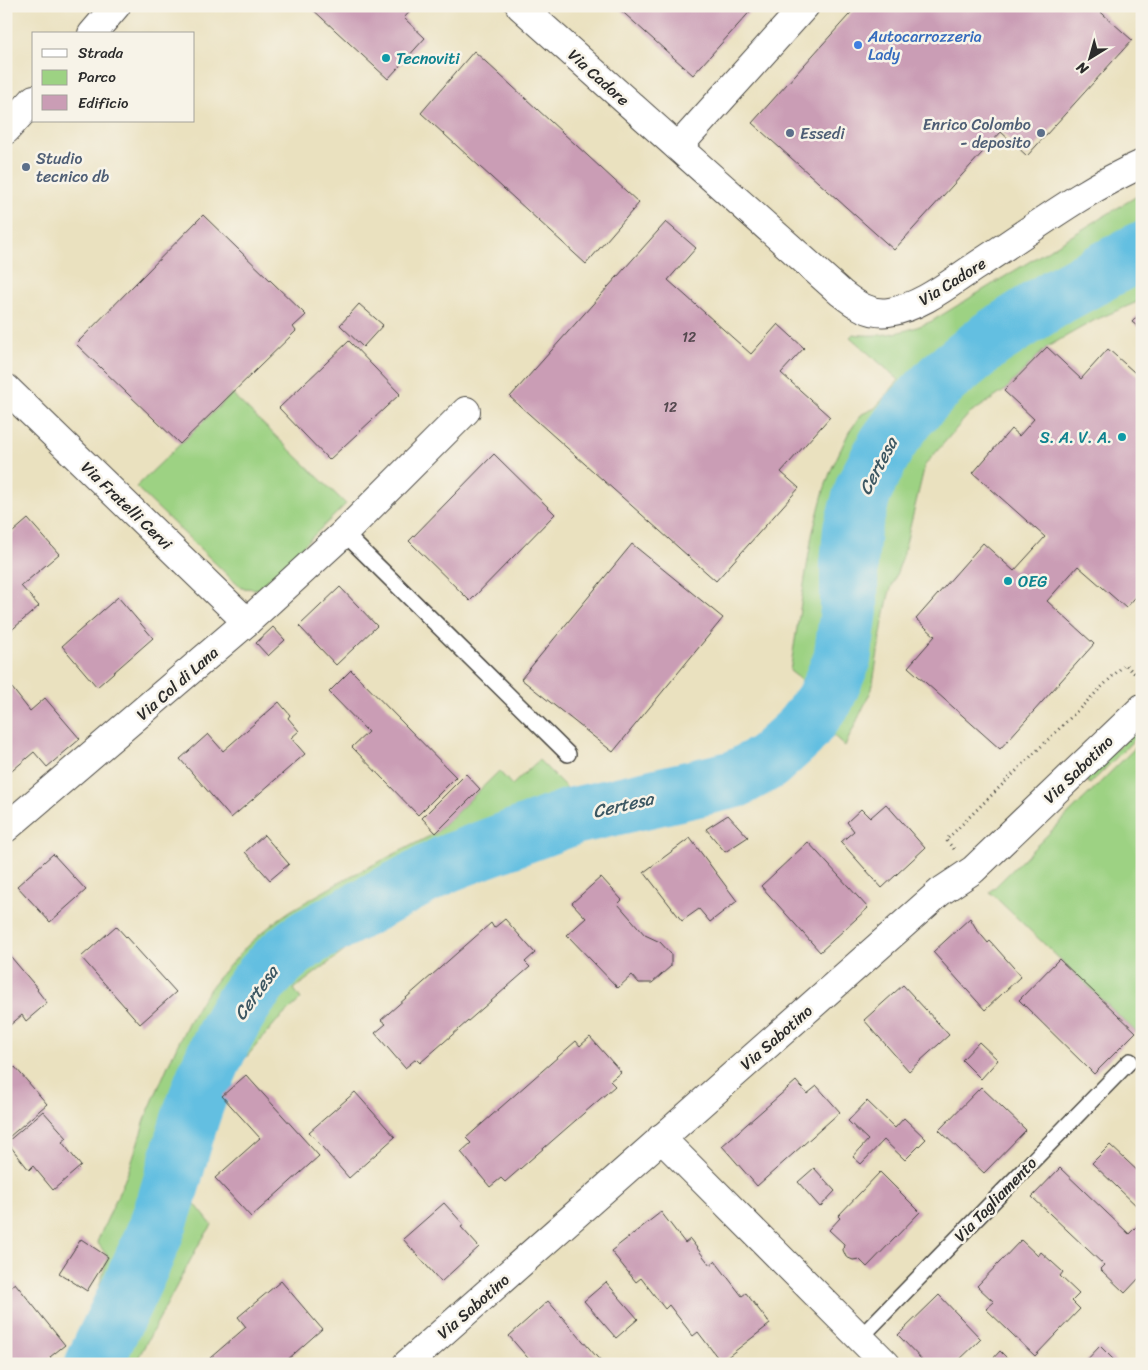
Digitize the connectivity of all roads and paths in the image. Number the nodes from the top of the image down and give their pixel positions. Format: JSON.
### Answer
{"nodes":[{"id":1,"x":116,"y":6,"type":"edge"},
{"id":2,"x":520,"y":6,"type":"edge"},
{"id":3,"x":805,"y":6,"type":"edge"},
{"id":4,"x":94,"y":32,"type":"edge"},
{"id":5,"x":32,"y":101,"type":"edge"},
{"id":6,"x":6,"y":130,"type":"edge"},
{"id":7,"x":678,"y":147,"type":"junction"},
{"id":8,"x":1142,"y":164,"type":"edge"},
{"id":9,"x":6,"y":388,"type":"edge"},
{"id":10,"x":466,"y":412,"type":"dead end"},
{"id":11,"x":344,"y":532,"type":"junction"},
{"id":12,"x":247,"y":622,"type":"junction"},
{"id":13,"x":1142,"y":708,"type":"edge"},
{"id":14,"x":568,"y":754,"type":"dead end"},
{"id":15,"x":6,"y":828,"type":"edge"},
{"id":16,"x":1130,"y":1061,"type":"dead end"},
{"id":17,"x":662,"y":1138,"type":"junction"},
{"id":18,"x":860,"y":1338,"type":"junction"},
{"id":19,"x":407,"y":1364,"type":"edge"},
{"id":20,"x":886,"y":1364,"type":"edge"}],
"edges":[{"from":1,"to":4,"type":"street"},
{"from":2,"to":7,"type":"street","name":"Via Cadore"},
{"from":3,"to":7,"type":"street"},
{"from":5,"to":6,"type":"street"},
{"from":7,"to":8,"type":"street","name":"Via Cadore"},
{"from":9,"to":12,"type":"street","name":"Via Fratelli Cervi"},
{"from":10,"to":11,"type":"street","name":"Via Col di Lana"},
{"from":11,"to":12,"type":"street","name":"Via Col di Lana"},
{"from":11,"to":14,"type":"lane"},
{"from":12,"to":15,"type":"street","name":"Via Col di Lana"},
{"from":13,"to":17,"type":"street","name":"Via Sabotino"},
{"from":16,"to":18,"type":"lane","name":"Via Tagliamento"},
{"from":17,"to":18,"type":"street"},
{"from":17,"to":19,"type":"street","name":"Via Sabotino"},
{"from":18,"to":20,"type":"street"}]}
